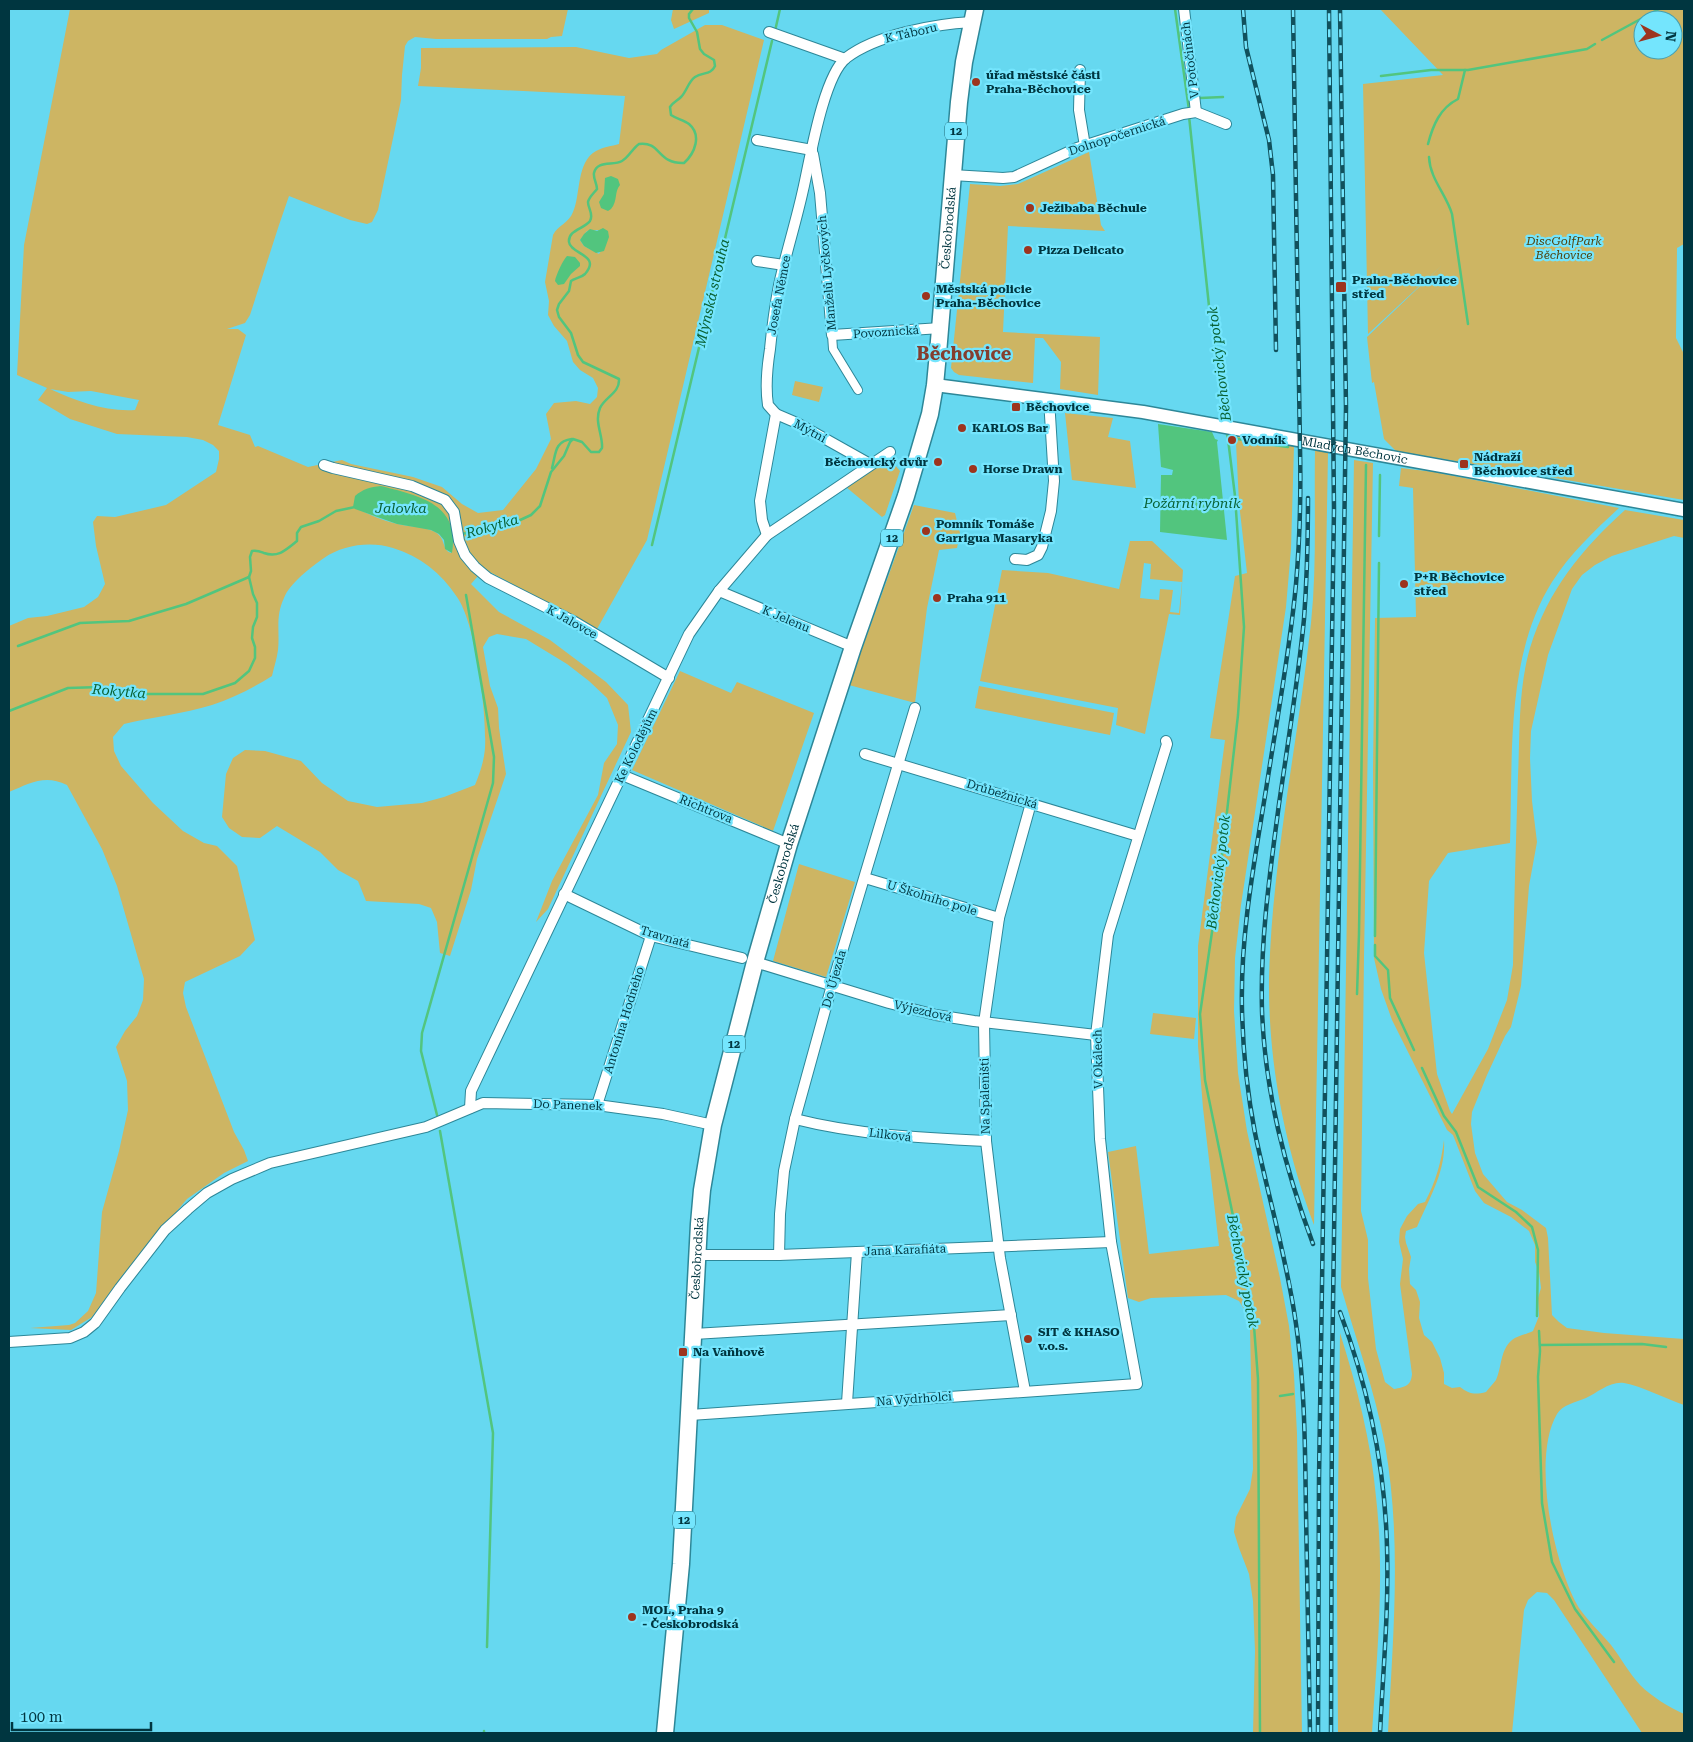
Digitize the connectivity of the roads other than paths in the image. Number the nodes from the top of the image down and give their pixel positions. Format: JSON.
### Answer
{"nodes":[{"id":1,"x":1184,"y":9,"type":"edge"},
{"id":2,"x":974,"y":15,"type":"edge"},
{"id":3,"x":769,"y":32,"type":"dead end"},
{"id":4,"x":845,"y":59,"type":"junction"},
{"id":5,"x":1080,"y":70,"type":"dead end"},
{"id":6,"x":1190,"y":113,"type":"junction"},
{"id":7,"x":1226,"y":124,"type":"dead end"},
{"id":8,"x":757,"y":140,"type":"dead end"},
{"id":9,"x":1085,"y":146,"type":"junction"},
{"id":10,"x":812,"y":150,"type":"junction"},
{"id":11,"x":952,"y":175,"type":"junction"},
{"id":12,"x":757,"y":261,"type":"dead end"},
{"id":13,"x":784,"y":265,"type":"junction"},
{"id":14,"x":941,"y":328,"type":"junction"},
{"id":15,"x":832,"y":336,"type":"junction"},
{"id":16,"x":935,"y":385,"type":"junction"},
{"id":17,"x":858,"y":390,"type":"dead end"},
{"id":18,"x":1049,"y":399,"type":"junction"},
{"id":19,"x":776,"y":414,"type":"junction"},
{"id":20,"x":890,"y":452,"type":"dead end"},
{"id":21,"x":870,"y":464,"type":"junction"},
{"id":22,"x":324,"y":465,"type":"dead end"},
{"id":23,"x":1684,"y":510,"type":"edge"},
{"id":24,"x":767,"y":534,"type":"junction"},
{"id":25,"x":1014,"y":559,"type":"dead end"},
{"id":26,"x":720,"y":591,"type":"junction"},
{"id":27,"x":853,"y":647,"type":"junction"},
{"id":28,"x":669,"y":678,"type":"junction"},
{"id":29,"x":915,"y":708,"type":"dead end"},
{"id":30,"x":1167,"y":742,"type":"dead end"},
{"id":31,"x":866,"y":754,"type":"dead end"},
{"id":32,"x":899,"y":763,"type":"junction"},
{"id":33,"x":622,"y":775,"type":"junction"},
{"id":34,"x":1031,"y":803,"type":"junction"},
{"id":35,"x":1138,"y":836,"type":"junction"},
{"id":36,"x":789,"y":844,"type":"junction"},
{"id":37,"x":865,"y":878,"type":"junction"},
{"id":38,"x":564,"y":894,"type":"junction"},
{"id":39,"x":999,"y":918,"type":"junction"},
{"id":40,"x":651,"y":936,"type":"junction"},
{"id":41,"x":749,"y":960,"type":"junction"},
{"id":42,"x":832,"y":985,"type":"junction"},
{"id":43,"x":984,"y":1022,"type":"junction"},
{"id":44,"x":1096,"y":1035,"type":"junction"},
{"id":45,"x":597,"y":1104,"type":"junction"},
{"id":46,"x":470,"y":1108,"type":"junction"},
{"id":47,"x":795,"y":1119,"type":"junction"},
{"id":48,"x":713,"y":1125,"type":"junction"},
{"id":49,"x":986,"y":1140,"type":"junction"},
{"id":50,"x":1111,"y":1242,"type":"junction"},
{"id":51,"x":999,"y":1247,"type":"junction"},
{"id":52,"x":857,"y":1252,"type":"junction"},
{"id":53,"x":698,"y":1255,"type":"junction"},
{"id":54,"x":779,"y":1255,"type":"junction"},
{"id":55,"x":1011,"y":1315,"type":"junction"},
{"id":56,"x":852,"y":1326,"type":"junction"},
{"id":57,"x":694,"y":1334,"type":"junction"},
{"id":58,"x":9,"y":1342,"type":"edge"},
{"id":59,"x":1137,"y":1384,"type":"joint"},
{"id":60,"x":1025,"y":1391,"type":"junction"},
{"id":61,"x":847,"y":1403,"type":"junction"},
{"id":62,"x":690,"y":1414,"type":"junction"},
{"id":63,"x":665,"y":1733,"type":"edge"}],
"edges":[{"from":1,"to":6,"type":"street","name":"V Potočinách"},
{"from":2,"to":4,"type":"street","name":"K Táboru"},
{"from":2,"to":11,"type":"main road","name":"Českobrodská","number":"12"},
{"from":3,"to":4,"type":"street"},
{"from":4,"to":10,"type":"street","name":"Josefa Němce"},
{"from":5,"to":9,"type":"street"},
{"from":6,"to":7,"type":"street"},
{"from":6,"to":9,"type":"street","name":"Dolnopočernická"},
{"from":8,"to":10,"type":"street"},
{"from":9,"to":11,"type":"street","name":"Dolnopočernická"},
{"from":10,"to":13,"type":"street","name":"Josefa Němce"},
{"from":10,"to":15,"type":"street","name":"Manželů Lyčkových"},
{"from":11,"to":14,"type":"main road","name":"Českobrodská","number":"12"},
{"from":12,"to":13,"type":"street"},
{"from":13,"to":19,"type":"street","name":"Josefa Němce"},
{"from":14,"to":15,"type":"street","name":"Povoznická"},
{"from":14,"to":16,"type":"main road","name":"Českobrodská","number":"12"},
{"from":15,"to":17,"type":"street","name":"Manželů Lyčkových"},
{"from":16,"to":18,"type":"street","name":"Mladých Běchovic"},
{"from":16,"to":27,"type":"main road","name":"Českobrodská","number":"12"},
{"from":18,"to":23,"type":"street","name":"Mladých Běchovic"},
{"from":18,"to":25,"type":"street"},
{"from":19,"to":21,"type":"street","name":"Mýtní"},
{"from":19,"to":24,"type":"street"},
{"from":20,"to":21,"type":"street","name":"Ke Kolodějům"},
{"from":21,"to":24,"type":"street","name":"Ke Kolodějům"},
{"from":22,"to":28,"type":"street","name":"K Jalovce"},
{"from":24,"to":26,"type":"street","name":"Ke Kolodějům"},
{"from":26,"to":27,"type":"street","name":"K Jelenu"},
{"from":26,"to":28,"type":"street","name":"Ke Kolodějům"},
{"from":27,"to":36,"type":"main road","name":"Českobrodská","number":"12"},
{"from":28,"to":33,"type":"street","name":"Ke Kolodějům"},
{"from":29,"to":32,"type":"street","name":"Do Újezda"},
{"from":30,"to":35,"type":"street","name":"V Okálech"},
{"from":31,"to":32,"type":"street","name":"Drůbežnická"},
{"from":32,"to":34,"type":"street","name":"Drůbežnická"},
{"from":32,"to":37,"type":"street","name":"Do Újezda"},
{"from":33,"to":36,"type":"street","name":"Richtrova"},
{"from":33,"to":38,"type":"street","name":"Ke Kolodějům"},
{"from":34,"to":35,"type":"street","name":"Drůbežnická"},
{"from":34,"to":39,"type":"street","name":"Na Spáleništi"},
{"from":35,"to":44,"type":"street","name":"V Okálech"},
{"from":36,"to":41,"type":"main road","name":"Českobrodská","number":"12"},
{"from":37,"to":39,"type":"street","name":"U Školního pole"},
{"from":37,"to":42,"type":"street","name":"Do Újezda"},
{"from":38,"to":40,"type":"street","name":"Travnatá"},
{"from":38,"to":46,"type":"street","name":"Ke Kolodějům"},
{"from":39,"to":43,"type":"street","name":"Na Spáleništi"},
{"from":40,"to":41,"type":"street","name":"Travnatá"},
{"from":40,"to":45,"type":"street","name":"Antonína Hodného"},
{"from":41,"to":42,"type":"street","name":"Výjezdová"},
{"from":41,"to":48,"type":"main road","name":"Českobrodská","number":"12"},
{"from":42,"to":43,"type":"street","name":"Výjezdová"},
{"from":42,"to":47,"type":"street","name":"Do Újezda"},
{"from":43,"to":44,"type":"street","name":"Výjezdová"},
{"from":43,"to":49,"type":"street","name":"Na Spáleništi"},
{"from":44,"to":50,"type":"street","name":"V Okálech"},
{"from":45,"to":46,"type":"street","name":"Do Panenek"},
{"from":45,"to":48,"type":"street","name":"Do Panenek"},
{"from":46,"to":58,"type":"street","name":"Do Panenek"},
{"from":47,"to":49,"type":"street","name":"Lilková"},
{"from":47,"to":54,"type":"street","name":"Do Újezda"},
{"from":48,"to":53,"type":"main road","name":"Českobrodská","number":"12"},
{"from":49,"to":51,"type":"street","name":"Na Spáleništi"},
{"from":50,"to":51,"type":"street","name":"Jana Karafiáta"},
{"from":50,"to":59,"type":"street","name":"V Okálech"},
{"from":51,"to":52,"type":"street","name":"Jana Karafiáta"},
{"from":51,"to":55,"type":"street","name":"Na Spáleništi"},
{"from":52,"to":54,"type":"street","name":"Jana Karafiáta"},
{"from":52,"to":56,"type":"street"},
{"from":53,"to":54,"type":"street","name":"Jana Karafiáta"},
{"from":53,"to":57,"type":"main road","name":"Českobrodská","number":"12"},
{"from":55,"to":56,"type":"street"},
{"from":55,"to":60,"type":"street","name":"Na Spáleništi"},
{"from":56,"to":57,"type":"street"},
{"from":56,"to":61,"type":"street"},
{"from":57,"to":62,"type":"main road","name":"Českobrodská","number":"12"},
{"from":59,"to":60,"type":"street","name":"Na Vydrholci"},
{"from":60,"to":61,"type":"street","name":"Na Vydrholci"},
{"from":61,"to":62,"type":"street","name":"Na Vydrholci"},
{"from":62,"to":63,"type":"main road","name":"Českobrodská","number":"12"}]}
